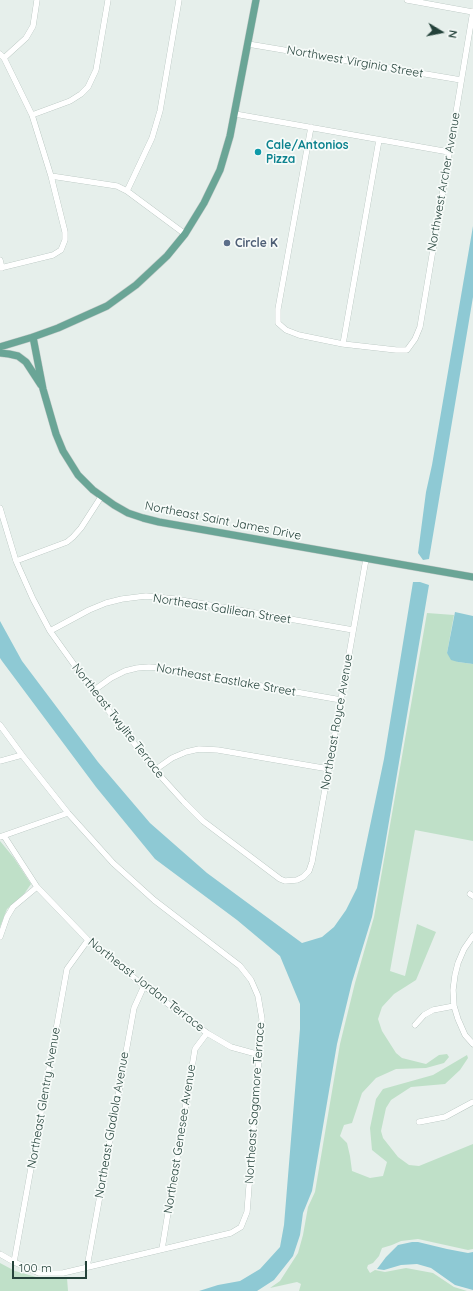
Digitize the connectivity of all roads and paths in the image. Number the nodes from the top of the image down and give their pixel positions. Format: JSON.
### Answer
{"nodes":[{"id":1,"x":37,"y":0,"type":"edge"},
{"id":2,"x":108,"y":0,"type":"edge"},
{"id":3,"x":179,"y":0,"type":"edge"},
{"id":4,"x":256,"y":0,"type":"edge"},
{"id":5,"x":407,"y":0,"type":"edge"},
{"id":6,"x":473,"y":12,"type":"edge"},
{"id":7,"x":248,"y":44,"type":"junction"},
{"id":8,"x":2,"y":56,"type":"edge"},
{"id":9,"x":461,"y":80,"type":"junction"},
{"id":10,"x":235,"y":114,"type":"junction"},
{"id":11,"x":32,"y":115,"type":"junction"},
{"id":12,"x":311,"y":127,"type":"junction"},
{"id":13,"x":379,"y":140,"type":"junction"},
{"id":14,"x":449,"y":152,"type":"junction"},
{"id":15,"x":51,"y":176,"type":"junction"},
{"id":16,"x":127,"y":190,"type":"junction"},
{"id":17,"x":185,"y":234,"type":"junction"},
{"id":18,"x":0,"y":260,"type":"edge"},
{"id":19,"x":1,"y":268,"type":"edge"},
{"id":20,"x":33,"y":337,"type":"junction"},
{"id":21,"x":344,"y":344,"type":"junction"},
{"id":22,"x":0,"y":347,"type":"edge"},
{"id":23,"x":0,"y":353,"type":"edge"},
{"id":24,"x":43,"y":389,"type":"junction"},
{"id":25,"x":102,"y":497,"type":"junction"},
{"id":26,"x":0,"y":508,"type":"edge"},
{"id":27,"x":366,"y":559,"type":"junction"},
{"id":28,"x":16,"y":561,"type":"junction"},
{"id":29,"x":473,"y":577,"type":"edge"},
{"id":30,"x":353,"y":630,"type":"junction"},
{"id":31,"x":50,"y":631,"type":"junction"},
{"id":32,"x":93,"y":691,"type":"junction"},
{"id":33,"x":341,"y":700,"type":"junction"},
{"id":34,"x":0,"y":725,"type":"edge"},
{"id":35,"x":22,"y":756,"type":"junction"},
{"id":36,"x":0,"y":762,"type":"edge"},
{"id":37,"x":328,"y":769,"type":"junction"},
{"id":38,"x":155,"y":770,"type":"junction"},
{"id":39,"x":68,"y":813,"type":"junction"},
{"id":40,"x":2,"y":837,"type":"edge"},
{"id":41,"x":297,"y":880,"type":"joint"},
{"id":42,"x":37,"y":888,"type":"junction"},
{"id":43,"x":473,"y":936,"type":"edge"},
{"id":44,"x":0,"y":937,"type":"edge"},
{"id":45,"x":88,"y":940,"type":"junction"},
{"id":46,"x":144,"y":986,"type":"junction"},
{"id":47,"x":454,"y":1006,"type":"junction"},
{"id":48,"x":415,"y":1025,"type":"dead end"},
{"id":49,"x":208,"y":1033,"type":"junction"},
{"id":50,"x":473,"y":1044,"type":"edge"},
{"id":51,"x":260,"y":1055,"type":"junction"},
{"id":52,"x":473,"y":1102,"type":"edge"},
{"id":53,"x":419,"y":1122,"type":"dead end"},
{"id":54,"x":162,"y":1249,"type":"junction"},
{"id":55,"x":0,"y":1254,"type":"edge"},
{"id":56,"x":14,"y":1262,"type":"junction"},
{"id":57,"x":87,"y":1267,"type":"junction"}],
"edges":[{"from":1,"to":8,"type":"street"},
{"from":2,"to":11,"type":"street"},
{"from":3,"to":16,"type":"street"},
{"from":4,"to":7,"type":"main road"},
{"from":5,"to":6,"type":"street"},
{"from":6,"to":9,"type":"street","name":"Northwest Archer Avenue"},
{"from":7,"to":9,"type":"street","name":"Northwest Virginia Street"},
{"from":7,"to":10,"type":"main road"},
{"from":8,"to":11,"type":"street"},
{"from":9,"to":14,"type":"street","name":"Northwest Archer Avenue"},
{"from":10,"to":12,"type":"street"},
{"from":10,"to":17,"type":"main road"},
{"from":11,"to":15,"type":"street"},
{"from":12,"to":13,"type":"street"},
{"from":12,"to":21,"type":"street"},
{"from":13,"to":14,"type":"street"},
{"from":13,"to":21,"type":"street"},
{"from":14,"to":21,"type":"street","name":"Northwest Archer Avenue"},
{"from":15,"to":16,"type":"street"},
{"from":15,"to":19,"type":"street"},
{"from":16,"to":17,"type":"street"},
{"from":17,"to":20,"type":"main road"},
{"from":18,"to":19,"type":"street"},
{"from":20,"to":22,"type":"main road"},
{"from":20,"to":24,"type":"main road","name":"Northeast Saint James Drive"},
{"from":23,"to":24,"type":"main road"},
{"from":24,"to":25,"type":"main road","name":"Northeast Saint James Drive"},
{"from":25,"to":27,"type":"main road","name":"Northeast Saint James Drive"},
{"from":25,"to":28,"type":"street"},
{"from":26,"to":28,"type":"street","name":"Northeast Twylite Terrace"},
{"from":27,"to":29,"type":"main road","name":"Northeast Saint James Drive"},
{"from":27,"to":30,"type":"street","name":"Northeast Royce Avenue"},
{"from":28,"to":31,"type":"street","name":"Northeast Twylite Terrace"},
{"from":30,"to":31,"type":"street","name":"Northeast Galilean Street"},
{"from":30,"to":33,"type":"street","name":"Northeast Royce Avenue"},
{"from":31,"to":32,"type":"street","name":"Northeast Twylite Terrace"},
{"from":32,"to":33,"type":"street","name":"Northeast Eastlake Street"},
{"from":32,"to":38,"type":"street","name":"Northeast Twylite Terrace"},
{"from":33,"to":37,"type":"street","name":"Northeast Royce Avenue"},
{"from":34,"to":35,"type":"street","name":"Northeast Sagamore Terrace"},
{"from":35,"to":36,"type":"street"},
{"from":35,"to":39,"type":"street","name":"Northeast Sagamore Terrace"},
{"from":37,"to":38,"type":"street"},
{"from":37,"to":41,"type":"street","name":"Northeast Royce Avenue"},
{"from":38,"to":41,"type":"street","name":"Northeast Twylite Terrace"},
{"from":39,"to":40,"type":"street"},
{"from":39,"to":51,"type":"street","name":"Northeast Sagamore Terrace"},
{"from":40,"to":42,"type":"street","name":"Northeast Jordan Terrace"},
{"from":42,"to":44,"type":"street"},
{"from":42,"to":45,"type":"street","name":"Northeast Jordan Terrace"},
{"from":43,"to":47,"type":"street"},
{"from":45,"to":46,"type":"street","name":"Northeast Jordan Terrace"},
{"from":45,"to":56,"type":"street","name":"Northeast Glentry Avenue"},
{"from":46,"to":49,"type":"street","name":"Northeast Jordan Terrace"},
{"from":46,"to":57,"type":"street","name":"Northeast Gladiola Avenue"},
{"from":47,"to":48,"type":"street"},
{"from":47,"to":50,"type":"street"},
{"from":49,"to":51,"type":"street","name":"Northeast Jordan Terrace"},
{"from":49,"to":54,"type":"street","name":"Northeast Genesee Avenue"},
{"from":51,"to":54,"type":"street","name":"Northeast Sagamore Terrace"},
{"from":52,"to":53,"type":"street"},
{"from":54,"to":57,"type":"street"},
{"from":55,"to":56,"type":"street"},
{"from":56,"to":57,"type":"street"}]}
